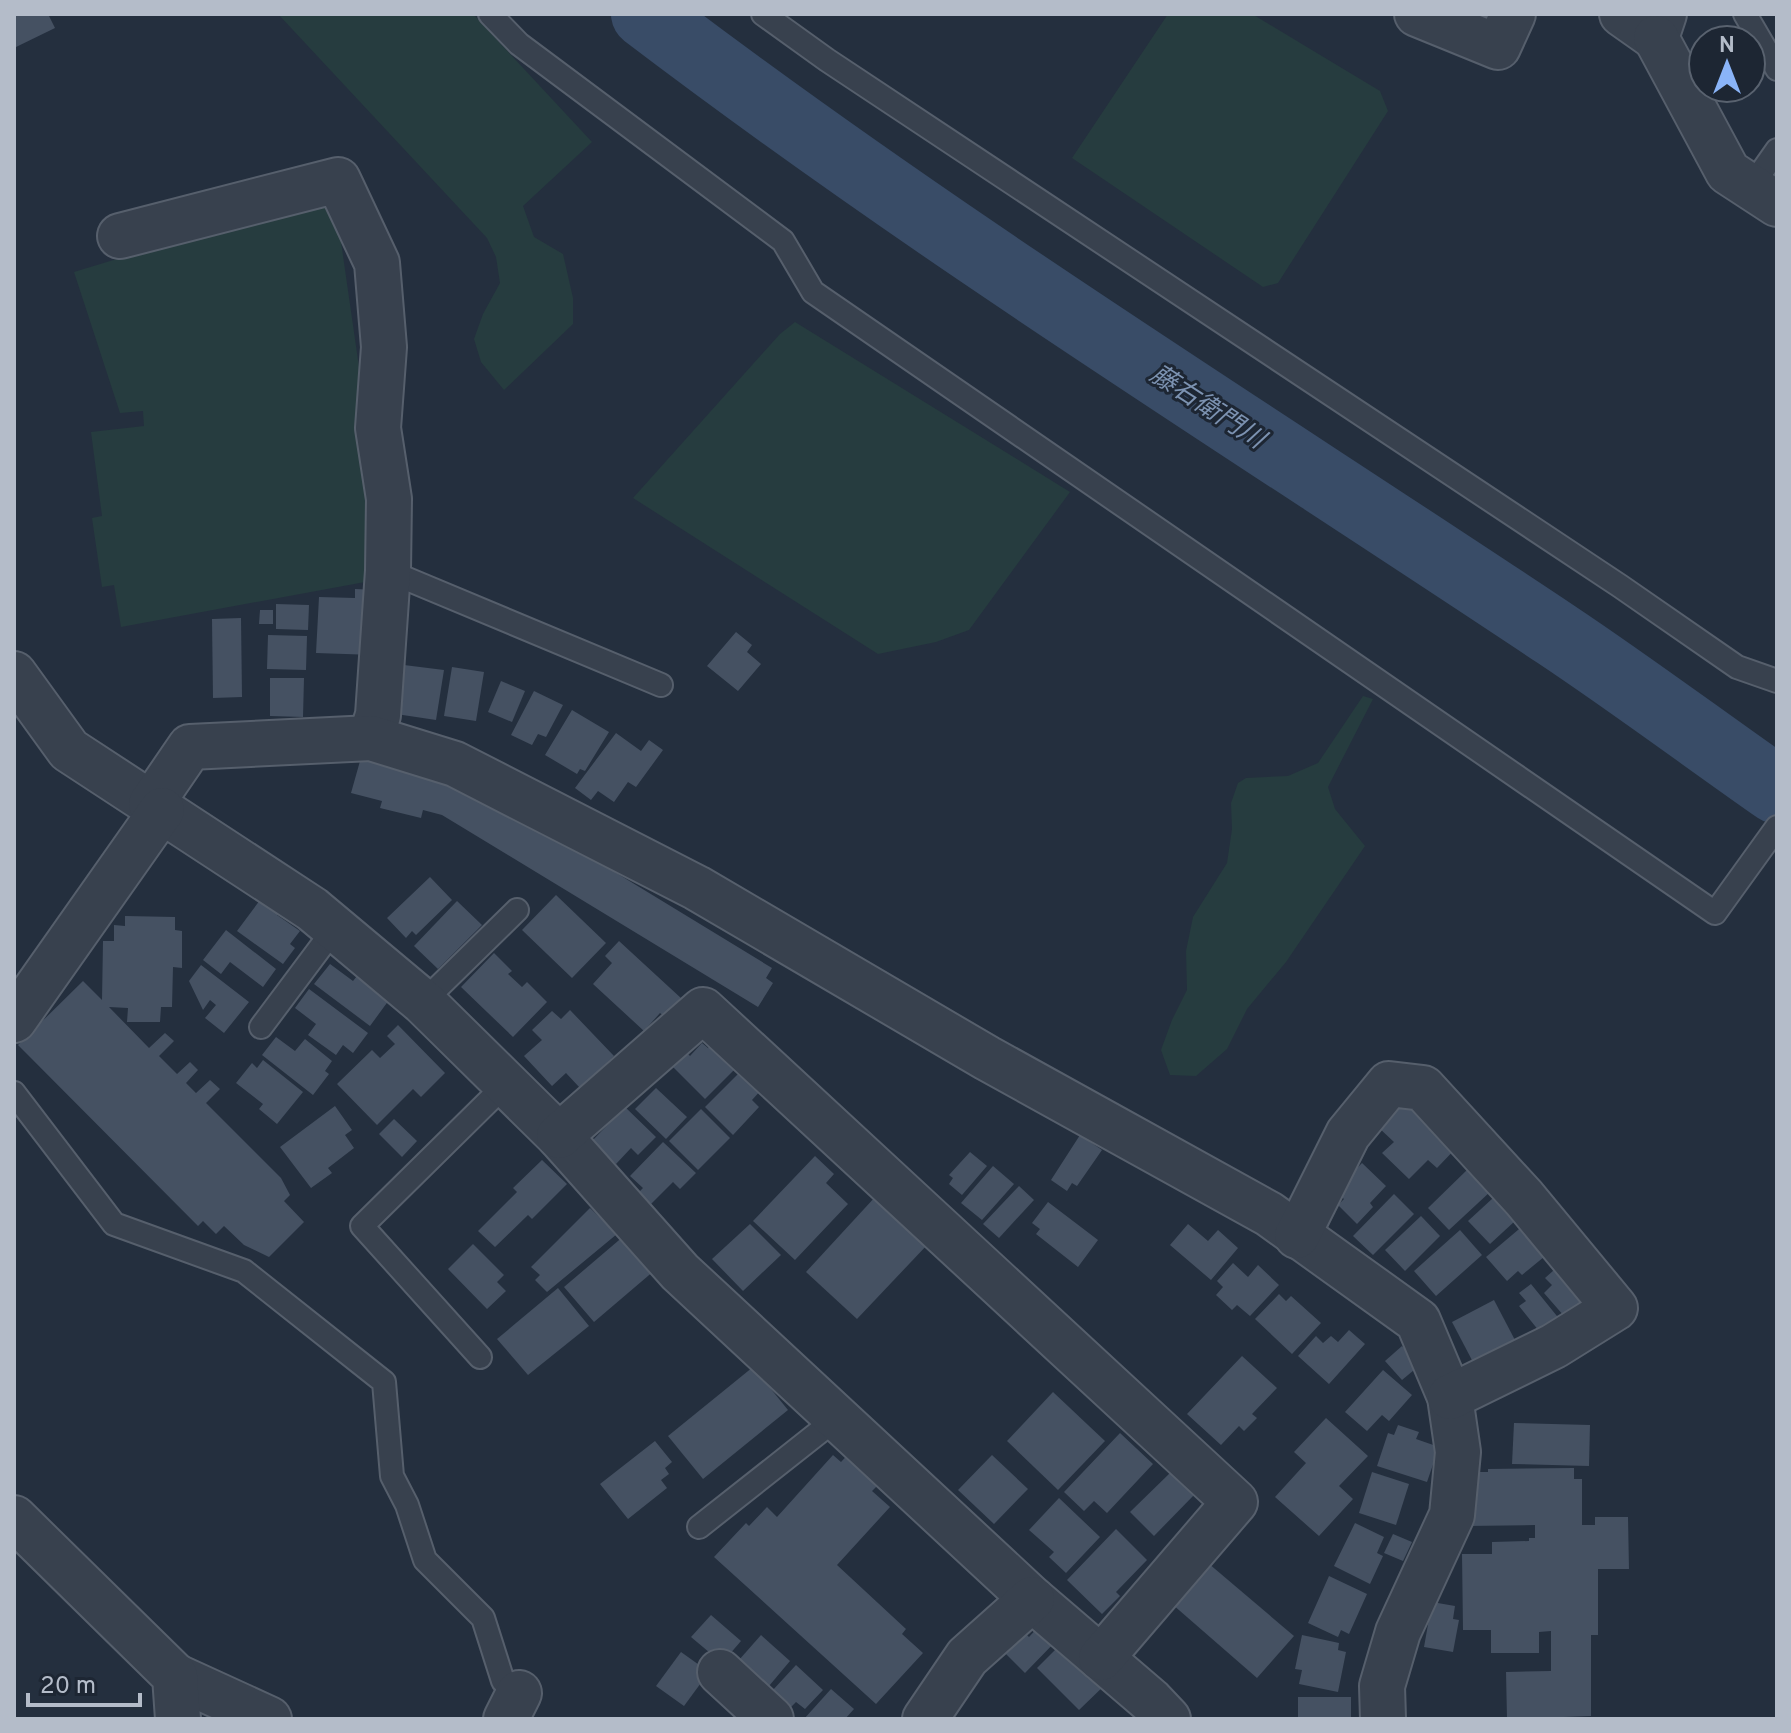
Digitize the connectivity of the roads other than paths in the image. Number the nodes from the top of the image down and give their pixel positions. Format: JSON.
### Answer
{"nodes":[{"id":1,"x":490,"y":14,"type":"edge"},
{"id":2,"x":763,"y":14,"type":"edge"},
{"id":3,"x":1417,"y":14,"type":"edge"},
{"id":4,"x":1513,"y":14,"type":"edge"},
{"id":5,"x":1745,"y":14,"type":"edge"},
{"id":6,"x":1647,"y":22,"type":"edge"},
{"id":7,"x":1777,"y":69,"type":"edge"},
{"id":8,"x":1777,"y":150,"type":"edge"},
{"id":9,"x":1764,"y":196,"type":"edge"},
{"id":10,"x":120,"y":236,"type":"dead end"},
{"id":11,"x":388,"y":571,"type":"junction"},
{"id":12,"x":14,"y":674,"type":"edge"},
{"id":13,"x":1777,"y":681,"type":"edge"},
{"id":14,"x":661,"y":685,"type":"dead end"},
{"id":15,"x":371,"y":738,"type":"junction"},
{"id":16,"x":156,"y":807,"type":"junction"},
{"id":17,"x":1777,"y":827,"type":"edge"},
{"id":18,"x":517,"y":910,"type":"dead end"},
{"id":19,"x":335,"y":928,"type":"junction"},
{"id":20,"x":423,"y":1002,"type":"junction"},
{"id":21,"x":15,"y":1018,"type":"edge"},
{"id":22,"x":261,"y":1027,"type":"dead end"},
{"id":23,"x":505,"y":1085,"type":"junction"},
{"id":24,"x":14,"y":1093,"type":"edge"},
{"id":25,"x":559,"y":1136,"type":"junction"},
{"id":26,"x":1297,"y":1236,"type":"junction"},
{"id":27,"x":480,"y":1357,"type":"dead end"},
{"id":28,"x":1450,"y":1397,"type":"junction"},
{"id":29,"x":837,"y":1418,"type":"junction"},
{"id":30,"x":14,"y":1518,"type":"edge"},
{"id":31,"x":699,"y":1527,"type":"dead end"},
{"id":32,"x":1032,"y":1599,"type":"junction"},
{"id":33,"x":1101,"y":1658,"type":"junction"},
{"id":34,"x":720,"y":1672,"type":"dead end"},
{"id":35,"x":175,"y":1676,"type":"junction"},
{"id":36,"x":513,"y":1706,"type":"edge"},
{"id":37,"x":178,"y":1719,"type":"edge"},
{"id":38,"x":269,"y":1719,"type":"edge"},
{"id":39,"x":771,"y":1719,"type":"edge"},
{"id":40,"x":925,"y":1719,"type":"edge"},
{"id":41,"x":1168,"y":1719,"type":"edge"},
{"id":42,"x":1383,"y":1719,"type":"edge"}],
"edges":[{"from":1,"to":17,"type":"lane"},
{"from":2,"to":13,"type":"lane"},
{"from":3,"to":4,"type":"street"},
{"from":5,"to":7,"type":"lane"},
{"from":6,"to":9,"type":"street"},
{"from":8,"to":9,"type":"lane"},
{"from":10,"to":11,"type":"street"},
{"from":11,"to":14,"type":"lane"},
{"from":11,"to":15,"type":"street"},
{"from":12,"to":16,"type":"street"},
{"from":15,"to":16,"type":"street"},
{"from":15,"to":26,"type":"street"},
{"from":16,"to":19,"type":"street"},
{"from":16,"to":21,"type":"street"},
{"from":18,"to":20,"type":"lane"},
{"from":19,"to":20,"type":"street"},
{"from":19,"to":22,"type":"lane"},
{"from":20,"to":23,"type":"street"},
{"from":23,"to":25,"type":"street"},
{"from":23,"to":27,"type":"lane"},
{"from":24,"to":36,"type":"lane"},
{"from":25,"to":29,"type":"street"},
{"from":25,"to":33,"type":"street"},
{"from":26,"to":28,"type":"street"},
{"from":26,"to":28,"type":"street"},
{"from":28,"to":42,"type":"street"},
{"from":29,"to":31,"type":"lane"},
{"from":29,"to":32,"type":"street"},
{"from":30,"to":35,"type":"street"},
{"from":32,"to":33,"type":"street"},
{"from":32,"to":40,"type":"street"},
{"from":33,"to":41,"type":"street"},
{"from":34,"to":39,"type":"street"},
{"from":35,"to":37,"type":"street"},
{"from":35,"to":38,"type":"street"}]}
